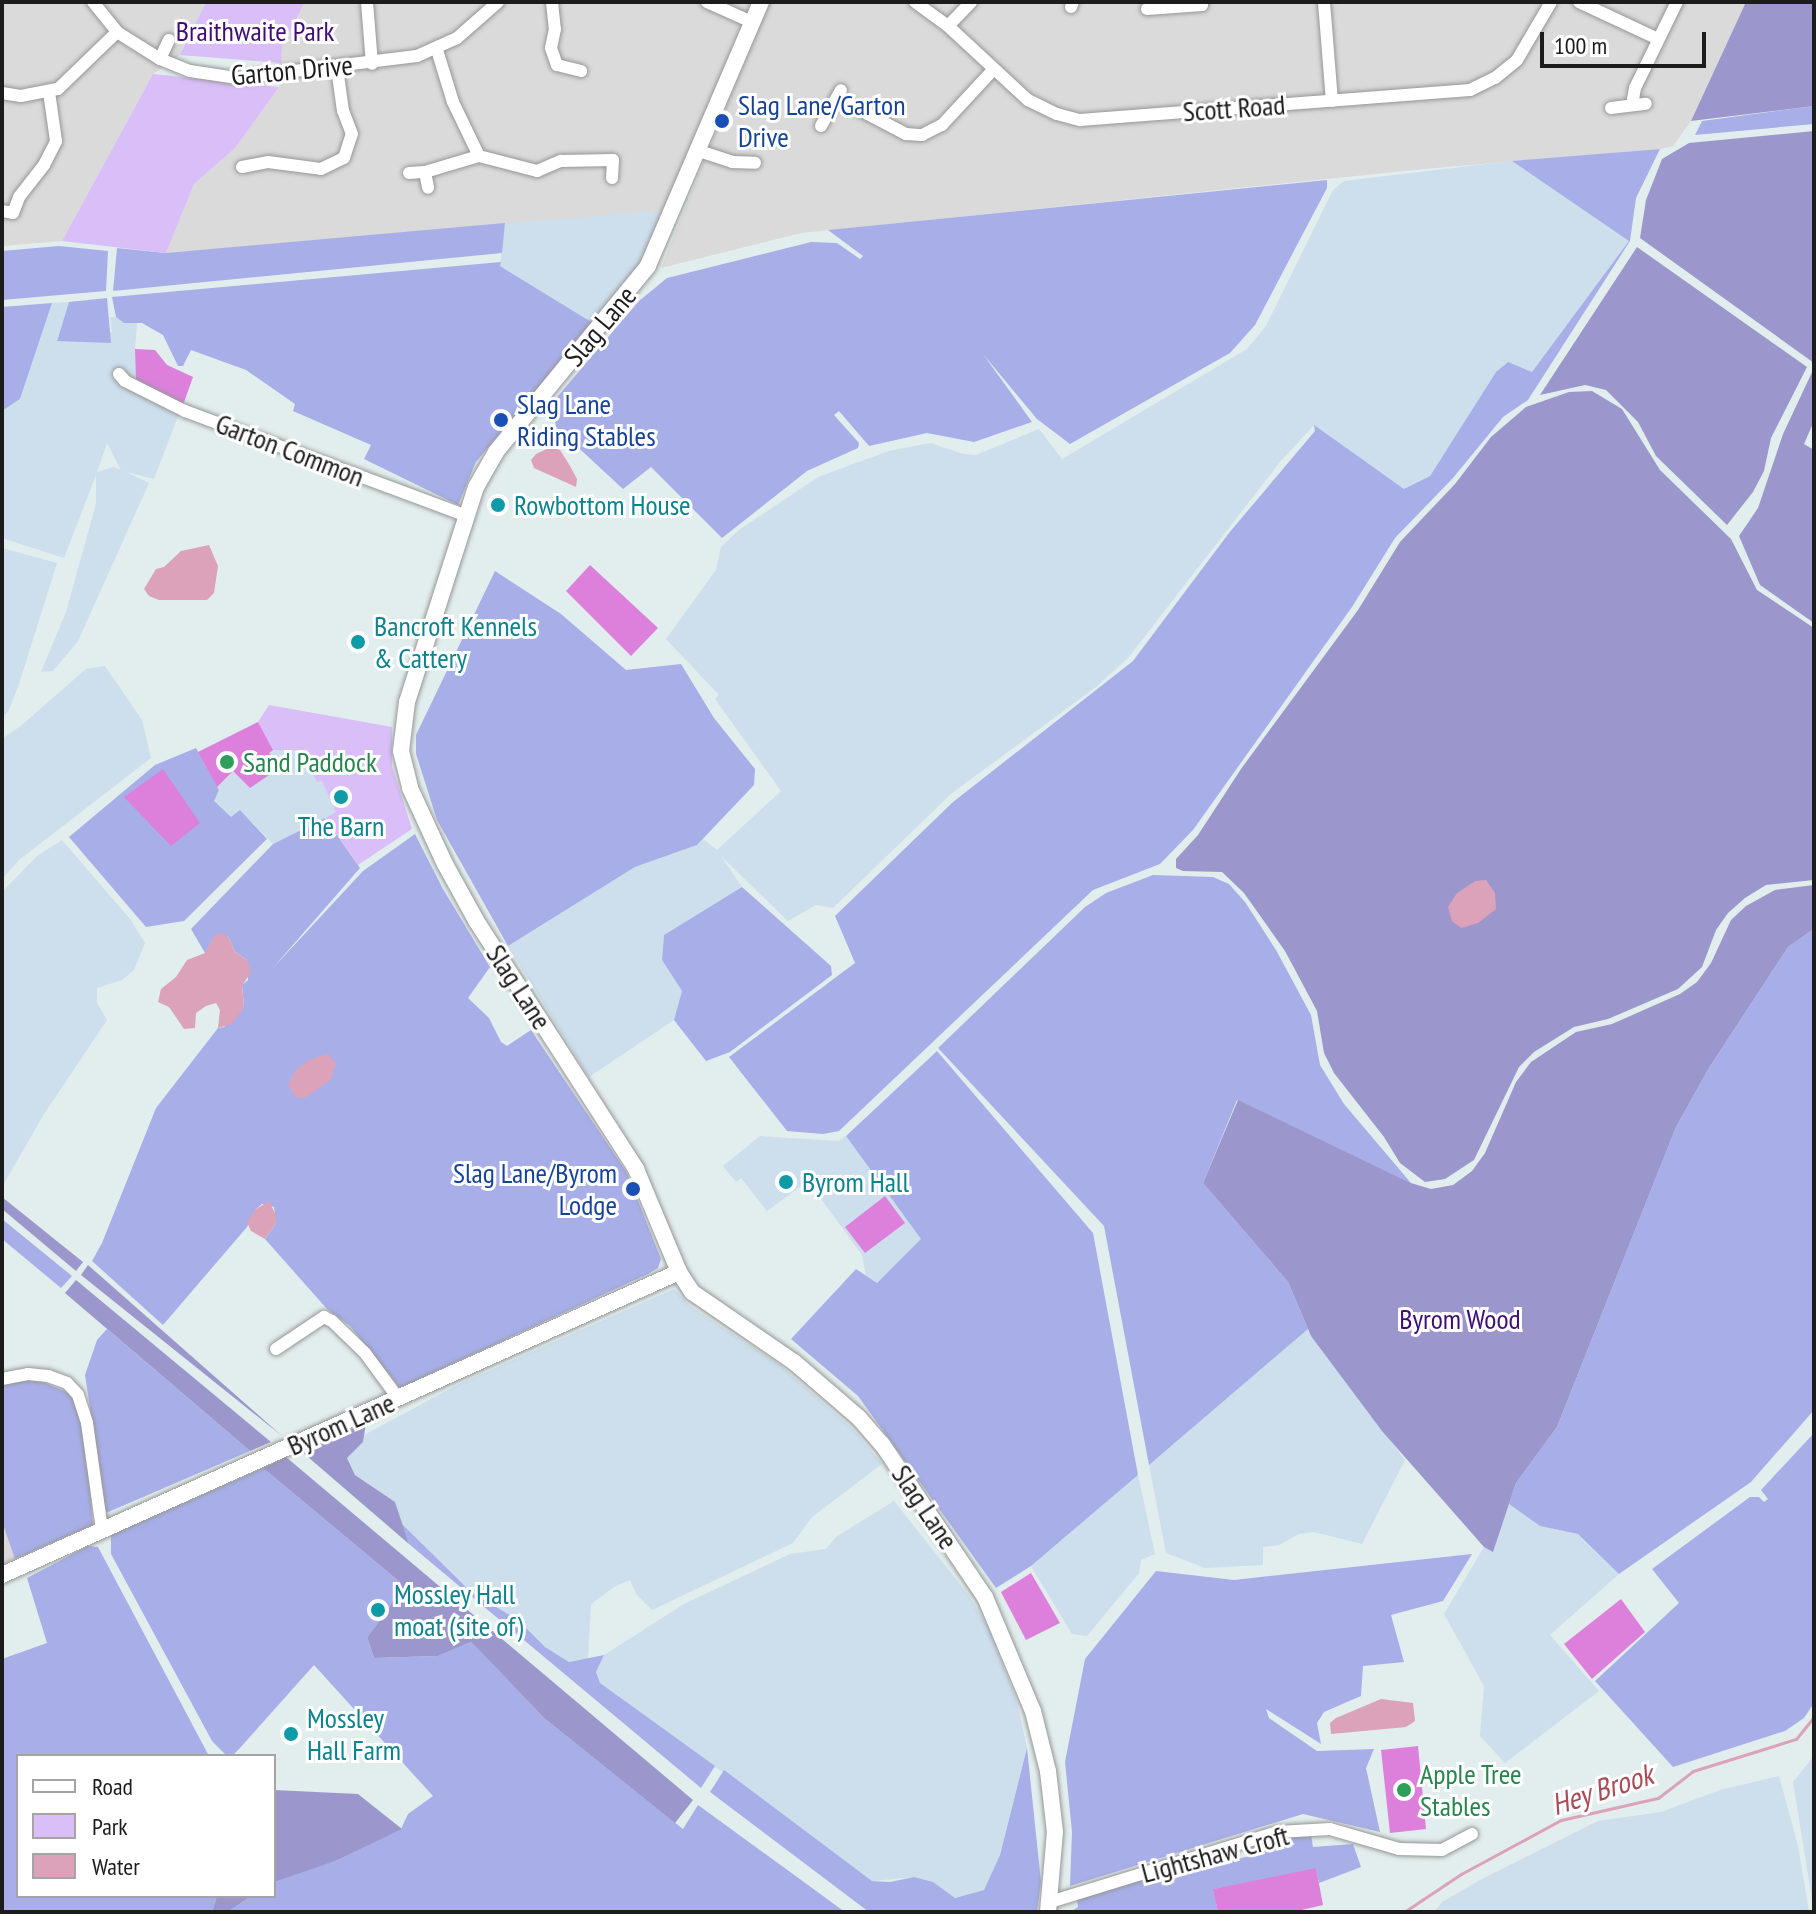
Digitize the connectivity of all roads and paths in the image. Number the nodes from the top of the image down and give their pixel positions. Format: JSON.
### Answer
{"nodes":[{"id":1,"x":93,"y":2,"type":"edge"},
{"id":2,"x":367,"y":2,"type":"edge"},
{"id":3,"x":497,"y":2,"type":"edge"},
{"id":4,"x":552,"y":2,"type":"edge"},
{"id":5,"x":707,"y":2,"type":"edge"},
{"id":6,"x":761,"y":2,"type":"edge"},
{"id":7,"x":915,"y":2,"type":"edge"},
{"id":8,"x":971,"y":2,"type":"edge"},
{"id":9,"x":1202,"y":2,"type":"edge"},
{"id":10,"x":1324,"y":2,"type":"edge"},
{"id":11,"x":1551,"y":2,"type":"edge"},
{"id":12,"x":1579,"y":2,"type":"edge"},
{"id":13,"x":1677,"y":2,"type":"edge"},
{"id":14,"x":1147,"y":9,"type":"dead end"},
{"id":15,"x":752,"y":22,"type":"junction"},
{"id":16,"x":948,"y":26,"type":"junction"},
{"id":17,"x":117,"y":32,"type":"junction"},
{"id":18,"x":1658,"y":39,"type":"junction"},
{"id":19,"x":169,"y":40,"type":"dead end"},
{"id":20,"x":437,"y":50,"type":"junction"},
{"id":21,"x":160,"y":59,"type":"junction"},
{"id":22,"x":372,"y":64,"type":"junction"},
{"id":23,"x":337,"y":68,"type":"junction"},
{"id":24,"x":993,"y":70,"type":"junction"},
{"id":25,"x":581,"y":71,"type":"dead end"},
{"id":26,"x":49,"y":92,"type":"junction"},
{"id":27,"x":2,"y":93,"type":"edge"},
{"id":28,"x":1332,"y":101,"type":"junction"},
{"id":29,"x":1611,"y":108,"type":"dead end"},
{"id":30,"x":821,"y":126,"type":"dead end"},
{"id":31,"x":699,"y":151,"type":"junction"},
{"id":32,"x":479,"y":156,"type":"junction"},
{"id":33,"x":755,"y":163,"type":"dead end"},
{"id":34,"x":240,"y":167,"type":"dead end"},
{"id":35,"x":425,"y":172,"type":"junction"},
{"id":36,"x":409,"y":173,"type":"dead end"},
{"id":37,"x":612,"y":178,"type":"dead end"},
{"id":38,"x":428,"y":188,"type":"dead end"},
{"id":39,"x":8,"y":212,"type":"edge"},
{"id":40,"x":17,"y":227,"type":"dead end"},
{"id":41,"x":119,"y":374,"type":"dead end"},
{"id":42,"x":467,"y":516,"type":"junction"},
{"id":43,"x":679,"y":1272,"type":"junction"},
{"id":44,"x":276,"y":1349,"type":"dead end"},
{"id":45,"x":2,"y":1379,"type":"edge"},
{"id":46,"x":398,"y":1398,"type":"junction"},
{"id":47,"x":102,"y":1530,"type":"junction"},
{"id":48,"x":2,"y":1575,"type":"edge"},
{"id":49,"x":1472,"y":1834,"type":"dead end"},
{"id":50,"x":1049,"y":1907,"type":"edge"}],
"edges":[{"from":1,"to":17,"type":"street","name":"Garton Drive"},
{"from":2,"to":22,"type":"street"},
{"from":3,"to":20,"type":"street","name":"Garton Drive"},
{"from":4,"to":25,"type":"street"},
{"from":5,"to":15,"type":"street"},
{"from":6,"to":15,"type":"street","name":"Slag Lane"},
{"from":7,"to":16,"type":"street","name":"Scott Road"},
{"from":8,"to":16,"type":"street"},
{"from":9,"to":14,"type":"street"},
{"from":10,"to":28,"type":"street"},
{"from":11,"to":28,"type":"street","name":"Scott Road"},
{"from":12,"to":18,"type":"street"},
{"from":13,"to":18,"type":"street"},
{"from":15,"to":31,"type":"street","name":"Slag Lane"},
{"from":16,"to":24,"type":"street","name":"Scott Road"},
{"from":17,"to":21,"type":"street","name":"Garton Drive"},
{"from":17,"to":26,"type":"street"},
{"from":18,"to":29,"type":"street"},
{"from":19,"to":21,"type":"street"},
{"from":20,"to":22,"type":"street","name":"Garton Drive"},
{"from":20,"to":32,"type":"street"},
{"from":21,"to":23,"type":"street","name":"Garton Drive"},
{"from":22,"to":23,"type":"street","name":"Garton Drive"},
{"from":23,"to":34,"type":"street"},
{"from":24,"to":28,"type":"street","name":"Scott Road"},
{"from":24,"to":30,"type":"street"},
{"from":26,"to":27,"type":"street"},
{"from":26,"to":39,"type":"street"},
{"from":31,"to":33,"type":"street"},
{"from":31,"to":42,"type":"street","name":"Slag Lane"},
{"from":32,"to":35,"type":"street"},
{"from":32,"to":37,"type":"street"},
{"from":35,"to":36,"type":"street"},
{"from":35,"to":38,"type":"street"},
{"from":39,"to":40,"type":"street"},
{"from":41,"to":42,"type":"street","name":"Garton Common"},
{"from":42,"to":43,"type":"street","name":"Slag Lane"},
{"from":43,"to":46,"type":"street","name":"Byrom Lane"},
{"from":43,"to":50,"type":"street","name":"Slag Lane"},
{"from":44,"to":46,"type":"street"},
{"from":45,"to":47,"type":"street"},
{"from":46,"to":47,"type":"street","name":"Byrom Lane"},
{"from":47,"to":48,"type":"street","name":"Byrom Lane"},
{"from":49,"to":50,"type":"street","name":"Lightshaw Croft"}]}
